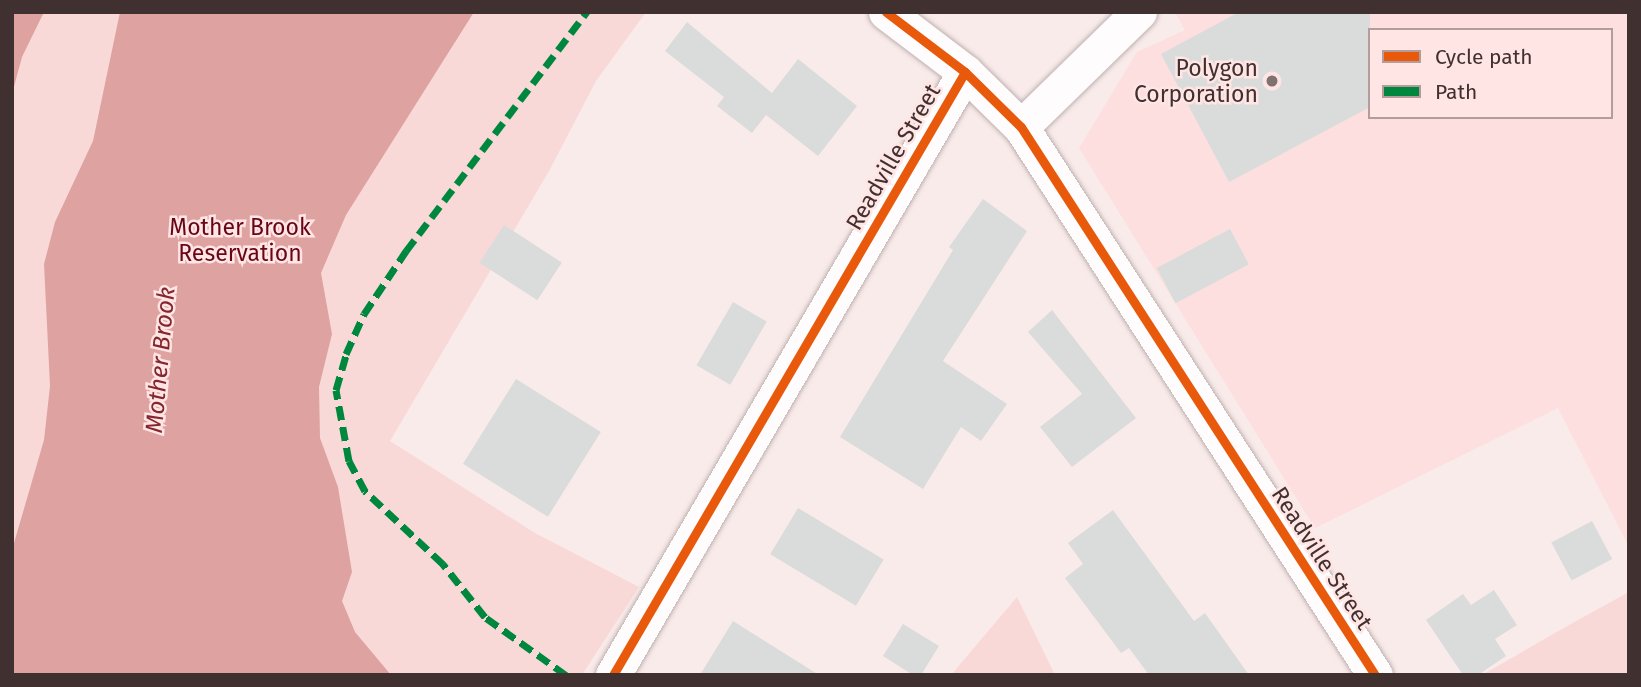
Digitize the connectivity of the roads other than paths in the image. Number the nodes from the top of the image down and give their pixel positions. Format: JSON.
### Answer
{"nodes":[{"id":1,"x":886,"y":12,"type":"edge"},
{"id":2,"x":1139,"y":12,"type":"edge"},
{"id":3,"x":965,"y":72,"type":"junction"},
{"id":4,"x":1021,"y":127,"type":"junction"},
{"id":5,"x":613,"y":675,"type":"edge"},
{"id":6,"x":1375,"y":675,"type":"edge"}],
"edges":[{"from":1,"to":3,"type":"street"},
{"from":2,"to":4,"type":"street"},
{"from":3,"to":4,"type":"street","name":"Readville Street"},
{"from":3,"to":5,"type":"street","name":"Readville Street"},
{"from":4,"to":6,"type":"street","name":"Readville Street"}]}
